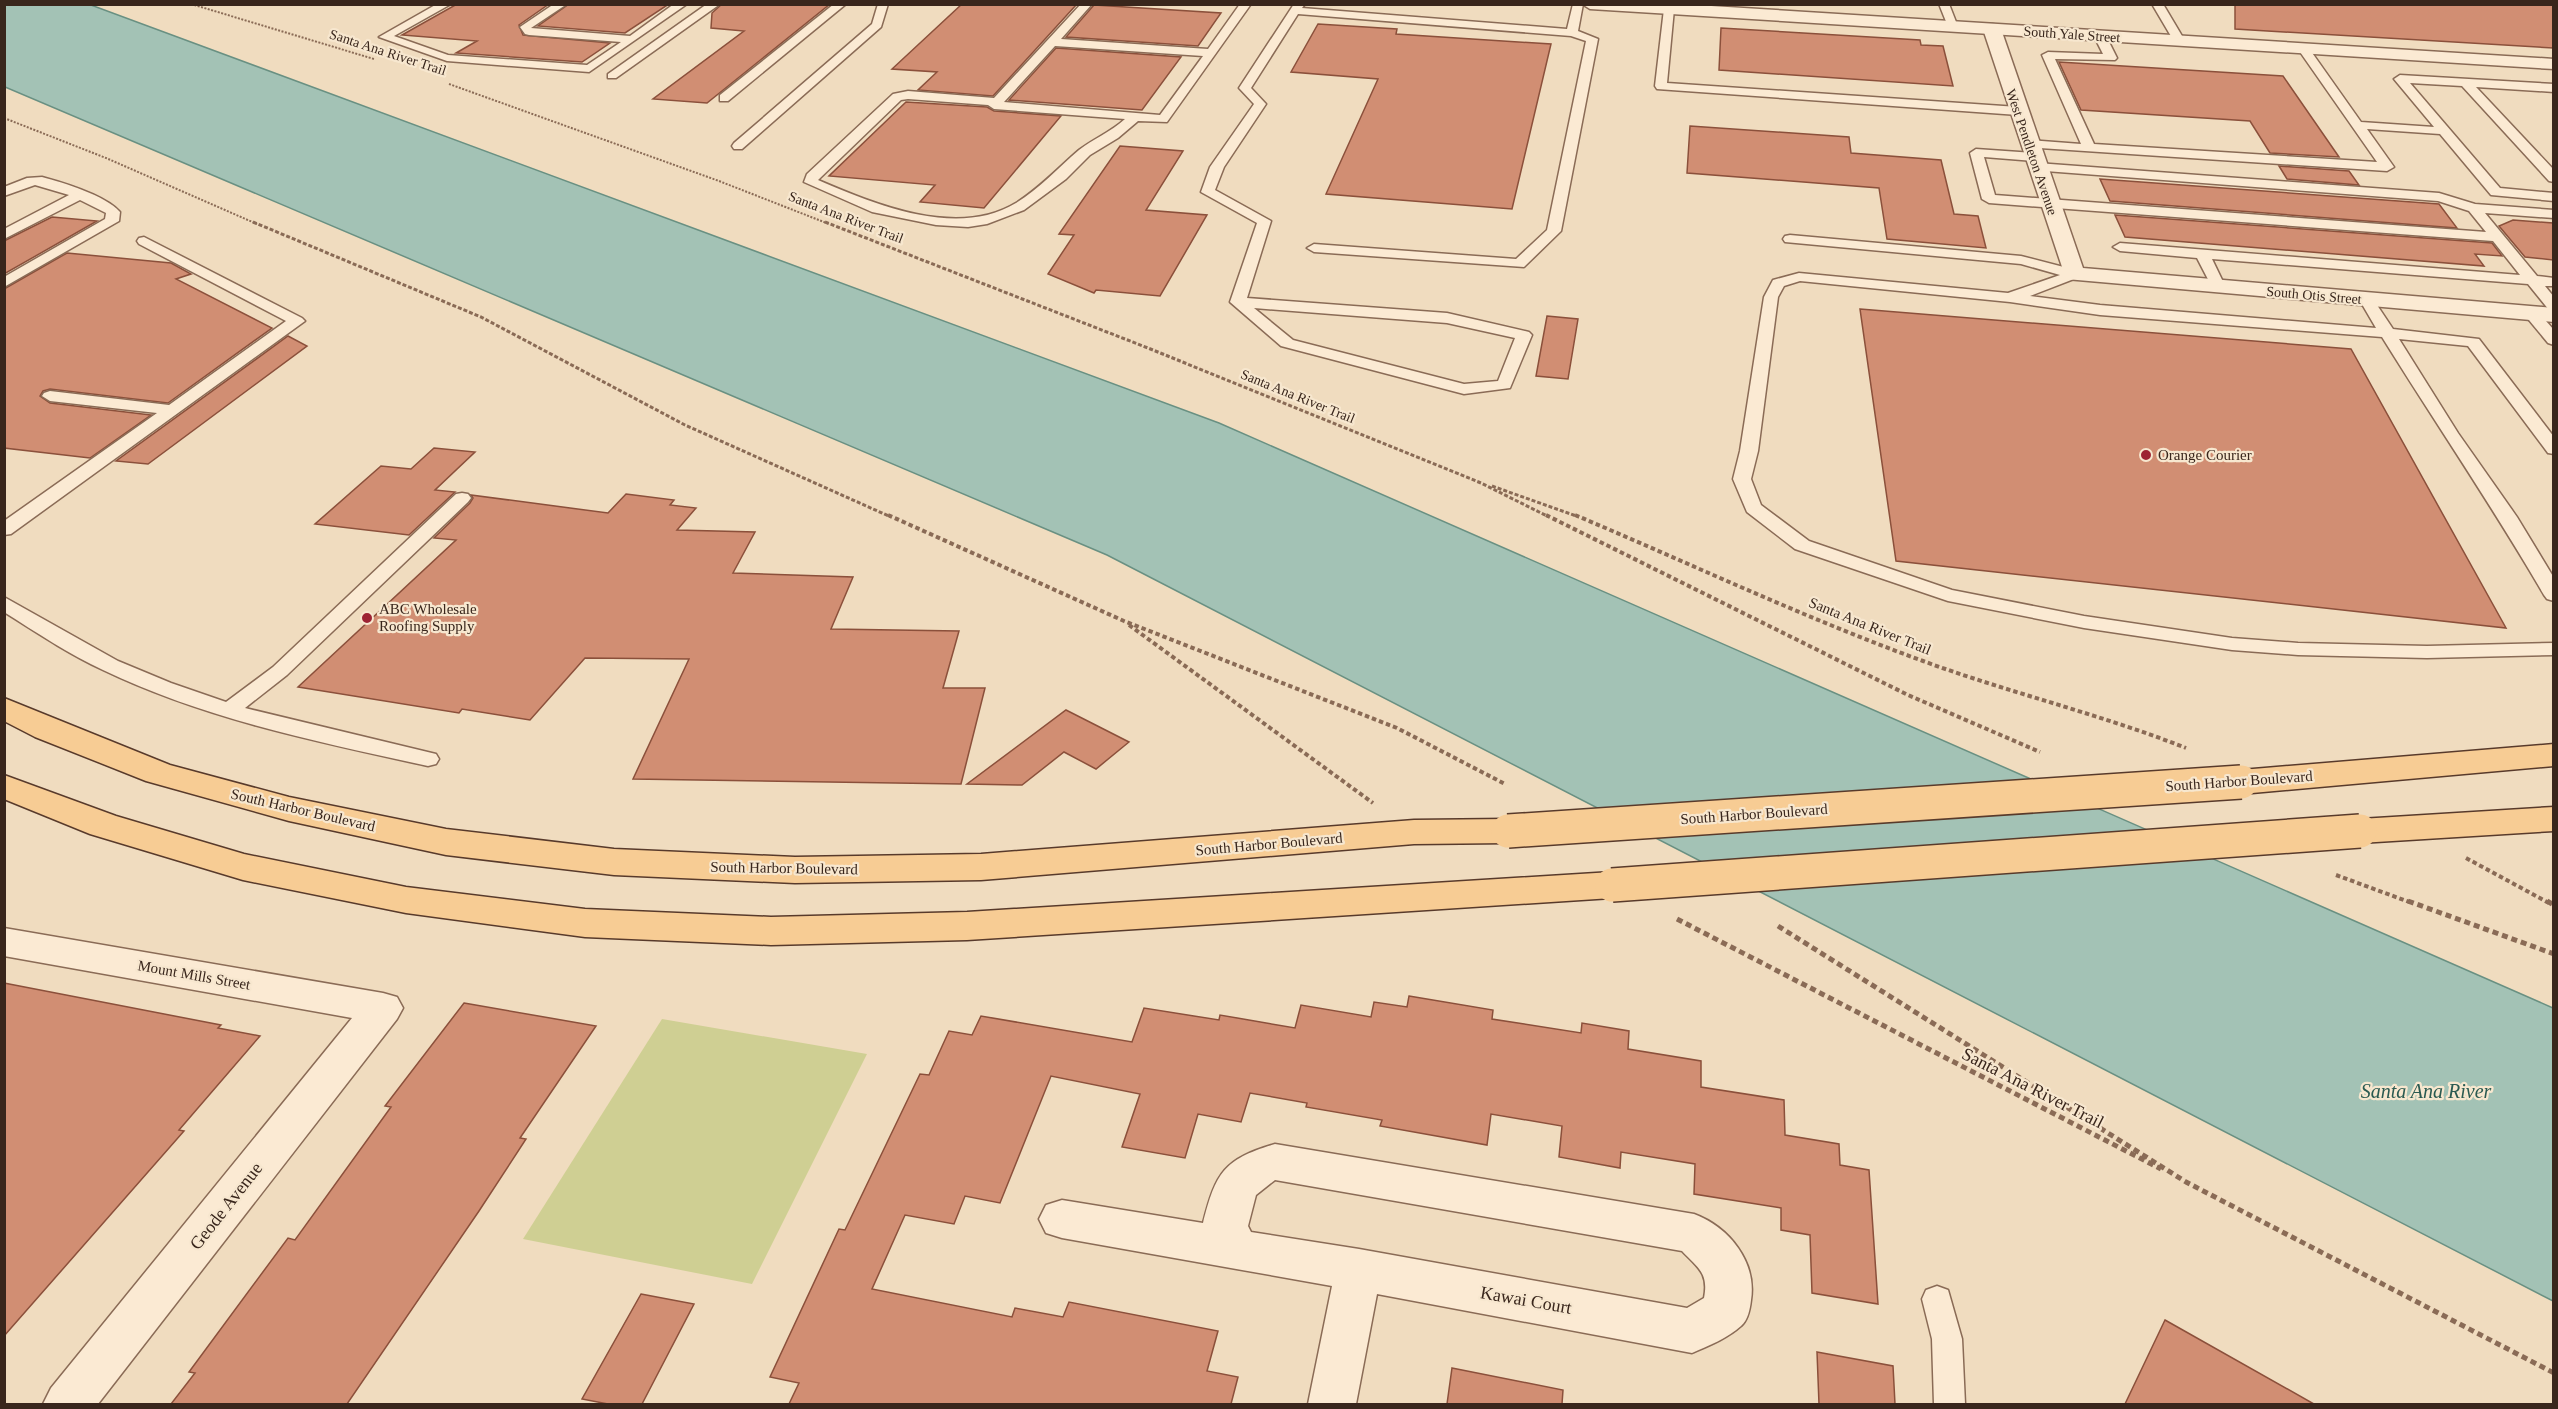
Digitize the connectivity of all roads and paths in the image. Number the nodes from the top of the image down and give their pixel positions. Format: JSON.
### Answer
{"nodes":[{"id":1,"x":191,"y":4,"type":"edge"},
{"id":2,"x":446,"y":4,"type":"edge"},
{"id":3,"x":562,"y":4,"type":"edge"},
{"id":4,"x":682,"y":4,"type":"edge"},
{"id":5,"x":715,"y":4,"type":"edge"},
{"id":6,"x":841,"y":4,"type":"edge"},
{"id":7,"x":883,"y":4,"type":"edge"},
{"id":8,"x":1087,"y":4,"type":"edge"},
{"id":9,"x":1578,"y":4,"type":"edge"},
{"id":10,"x":1590,"y":4,"type":"edge"},
{"id":11,"x":1944,"y":4,"type":"edge"},
{"id":12,"x":2157,"y":4,"type":"edge"},
{"id":13,"x":1242,"y":5,"type":"edge"},
{"id":14,"x":1622,"y":5,"type":"edge"},
{"id":15,"x":1298,"y":8,"type":"edge"},
{"id":16,"x":1669,"y":9,"type":"junction"},
{"id":17,"x":1953,"y":27,"type":"junction"},
{"id":18,"x":1992,"y":29,"type":"junction"},
{"id":19,"x":1572,"y":33,"type":"junction"},
{"id":20,"x":2100,"y":36,"type":"junction"},
{"id":21,"x":632,"y":39,"type":"junction"},
{"id":22,"x":2179,"y":41,"type":"junction"},
{"id":23,"x":1052,"y":42,"type":"junction"},
{"id":24,"x":2304,"y":49,"type":"junction"},
{"id":25,"x":1211,"y":53,"type":"junction"},
{"id":26,"x":2468,"y":59,"type":"junction"},
{"id":27,"x":384,"y":62,"type":"dead end"},
{"id":28,"x":2553,"y":64,"type":"edge"},
{"id":29,"x":612,"y":76,"type":"dead end"},
{"id":30,"x":448,"y":83,"type":"dead end"},
{"id":31,"x":2466,"y":83,"type":"junction"},
{"id":32,"x":2491,"y":84,"type":"junction"},
{"id":33,"x":2553,"y":88,"type":"edge"},
{"id":34,"x":724,"y":98,"type":"dead end"},
{"id":35,"x":998,"y":102,"type":"junction"},
{"id":36,"x":2018,"y":111,"type":"junction"},
{"id":37,"x":1135,"y":117,"type":"junction"},
{"id":38,"x":4,"y":118,"type":"edge"},
{"id":39,"x":2357,"y":125,"type":"junction"},
{"id":40,"x":2444,"y":131,"type":"junction"},
{"id":41,"x":738,"y":146,"type":"dead end"},
{"id":42,"x":2089,"y":148,"type":"junction"},
{"id":43,"x":2033,"y":156,"type":"junction"},
{"id":44,"x":2553,"y":178,"type":"edge"},
{"id":45,"x":4,"y":192,"type":"edge"},
{"id":46,"x":79,"y":195,"type":"junction"},
{"id":47,"x":2553,"y":196,"type":"edge"},
{"id":48,"x":2050,"y":204,"type":"junction"},
{"id":49,"x":2474,"y":208,"type":"junction"},
{"id":50,"x":2553,"y":214,"type":"edge"},
{"id":51,"x":4,"y":235,"type":"edge"},
{"id":52,"x":2498,"y":237,"type":"junction"},
{"id":53,"x":1790,"y":238,"type":"dead end"},
{"id":54,"x":144,"y":241,"type":"dead end"},
{"id":55,"x":2120,"y":247,"type":"dead end"},
{"id":56,"x":1314,"y":248,"type":"dead end"},
{"id":57,"x":2203,"y":254,"type":"junction"},
{"id":58,"x":2074,"y":274,"type":"junction"},
{"id":59,"x":2532,"y":280,"type":"junction"},
{"id":60,"x":2553,"y":282,"type":"edge"},
{"id":61,"x":4,"y":283,"type":"edge"},
{"id":62,"x":2218,"y":286,"type":"junction"},
{"id":63,"x":2008,"y":298,"type":"junction"},
{"id":64,"x":2366,"y":299,"type":"junction"},
{"id":65,"x":1238,"y":302,"type":"junction"},
{"id":66,"x":2546,"y":312,"type":"edge"},
{"id":67,"x":2388,"y":333,"type":"junction"},
{"id":68,"x":2553,"y":340,"type":"edge"},
{"id":69,"x":50,"y":396,"type":"dead end"},
{"id":70,"x":173,"y":410,"type":"junction"},
{"id":71,"x":2553,"y":449,"type":"edge"},
{"id":72,"x":1481,"y":483,"type":"junction"},
{"id":73,"x":462,"y":498,"type":"dead end"},
{"id":74,"x":4,"y":530,"type":"edge"},
{"id":75,"x":2553,"y":595,"type":"edge"},
{"id":76,"x":4,"y":603,"type":"edge"},
{"id":77,"x":1124,"y":621,"type":"junction"},
{"id":78,"x":2553,"y":649,"type":"edge"},
{"id":79,"x":4,"y":708,"type":"edge"},
{"id":80,"x":229,"y":710,"type":"junction"},
{"id":81,"x":2040,"y":752,"type":"dead end"},
{"id":82,"x":2194,"y":752,"type":"dead end"},
{"id":83,"x":2553,"y":754,"type":"edge"},
{"id":84,"x":428,"y":759,"type":"dead end"},
{"id":85,"x":1504,"y":784,"type":"dead end"},
{"id":86,"x":4,"y":786,"type":"edge"},
{"id":87,"x":2553,"y":819,"type":"edge"},
{"id":88,"x":2425,"y":826,"type":"junction"},
{"id":89,"x":1414,"y":832,"type":"junction"},
{"id":90,"x":2336,"y":875,"type":"dead end"},
{"id":91,"x":2553,"y":905,"type":"edge"},
{"id":92,"x":1676,"y":918,"type":"dead end"},
{"id":93,"x":1778,"y":926,"type":"dead end"},
{"id":94,"x":4,"y":942,"type":"edge"},
{"id":95,"x":2553,"y":954,"type":"edge"},
{"id":96,"x":383,"y":1008,"type":"joint"},
{"id":97,"x":2186,"y":1182,"type":"junction"},
{"id":98,"x":1062,"y":1219,"type":"dead end"},
{"id":99,"x":1236,"y":1248,"type":"junction"},
{"id":100,"x":1359,"y":1269,"type":"junction"},
{"id":101,"x":1937,"y":1299,"type":"dead end"},
{"id":102,"x":2553,"y":1373,"type":"edge"},
{"id":103,"x":69,"y":1404,"type":"edge"},
{"id":104,"x":1332,"y":1404,"type":"edge"},
{"id":105,"x":1950,"y":1404,"type":"edge"}],
"edges":[{"from":1,"to":27,"type":"path","name":"Santa Ana River Trail"},
{"from":2,"to":21,"type":"lane"},
{"from":3,"to":21,"type":"lane"},
{"from":4,"to":21,"type":"lane"},
{"from":5,"to":29,"type":"lane"},
{"from":6,"to":34,"type":"lane"},
{"from":7,"to":41,"type":"lane"},
{"from":8,"to":23,"type":"lane"},
{"from":9,"to":19,"type":"lane"},
{"from":10,"to":14,"type":"street","name":"South Yale Street"},
{"from":11,"to":17,"type":"lane"},
{"from":12,"to":22,"type":"lane"},
{"from":13,"to":25,"type":"lane"},
{"from":14,"to":16,"type":"street","name":"South Yale Street"},
{"from":15,"to":19,"type":"lane"},
{"from":15,"to":65,"type":"lane"},
{"from":16,"to":17,"type":"street","name":"South Yale Street"},
{"from":16,"to":36,"type":"lane"},
{"from":17,"to":18,"type":"street","name":"South Yale Street"},
{"from":18,"to":20,"type":"street","name":"South Yale Street"},
{"from":18,"to":36,"type":"street","name":"West Pendleton Avenue"},
{"from":19,"to":56,"type":"lane"},
{"from":20,"to":22,"type":"street","name":"South Yale Street"},
{"from":20,"to":42,"type":"lane"},
{"from":22,"to":24,"type":"street","name":"South Yale Street"},
{"from":23,"to":25,"type":"lane"},
{"from":23,"to":35,"type":"lane"},
{"from":24,"to":26,"type":"street","name":"South Yale Street"},
{"from":24,"to":39,"type":"lane"},
{"from":25,"to":37,"type":"lane"},
{"from":26,"to":28,"type":"street","name":"South Yale Street"},
{"from":26,"to":32,"type":"lane"},
{"from":30,"to":72,"type":"path","name":"Santa Ana River Trail"},
{"from":31,"to":32,"type":"lane"},
{"from":31,"to":40,"type":"lane"},
{"from":31,"to":44,"type":"lane"},
{"from":32,"to":33,"type":"lane"},
{"from":35,"to":37,"type":"lane"},
{"from":35,"to":37,"type":"lane"},
{"from":36,"to":43,"type":"street","name":"West Pendleton Avenue"},
{"from":38,"to":77,"type":"path"},
{"from":39,"to":40,"type":"lane"},
{"from":39,"to":42,"type":"lane"},
{"from":40,"to":47,"type":"lane"},
{"from":42,"to":43,"type":"lane"},
{"from":43,"to":48,"type":"street","name":"West Pendleton Avenue"},
{"from":43,"to":48,"type":"lane"},
{"from":43,"to":49,"type":"lane"},
{"from":45,"to":46,"type":"lane"},
{"from":46,"to":51,"type":"lane"},
{"from":46,"to":61,"type":"lane"},
{"from":48,"to":52,"type":"lane"},
{"from":48,"to":58,"type":"street","name":"West Pendleton Avenue"},
{"from":49,"to":50,"type":"lane"},
{"from":49,"to":52,"type":"lane"},
{"from":52,"to":59,"type":"lane"},
{"from":53,"to":58,"type":"lane"},
{"from":54,"to":70,"type":"lane"},
{"from":55,"to":57,"type":"lane"},
{"from":57,"to":59,"type":"lane"},
{"from":57,"to":62,"type":"lane"},
{"from":58,"to":62,"type":"street","name":"South Otis Street"},
{"from":58,"to":63,"type":"lane"},
{"from":59,"to":60,"type":"lane"},
{"from":59,"to":66,"type":"lane"},
{"from":62,"to":64,"type":"street","name":"South Otis Street"},
{"from":63,"to":67,"type":"lane"},
{"from":63,"to":78,"type":"lane"},
{"from":64,"to":66,"type":"street","name":"South Otis Street"},
{"from":64,"to":67,"type":"lane"},
{"from":65,"to":65,"type":"lane"},
{"from":66,"to":68,"type":"lane"},
{"from":67,"to":71,"type":"lane"},
{"from":67,"to":75,"type":"lane"},
{"from":69,"to":70,"type":"lane"},
{"from":70,"to":74,"type":"lane"},
{"from":72,"to":81,"type":"path","name":"Santa Ana River Trail"},
{"from":72,"to":82,"type":"path","name":"Santa Ana River Trail"},
{"from":73,"to":80,"type":"lane"},
{"from":76,"to":80,"type":"lane"},
{"from":77,"to":85,"type":"path"},
{"from":77,"to":89,"type":"path"},
{"from":79,"to":89,"type":"main road","name":"South Harbor Boulevard"},
{"from":80,"to":84,"type":"lane"},
{"from":83,"to":89,"type":"main road","name":"South Harbor Boulevard","bridge":true},
{"from":86,"to":88,"type":"main road","bridge":true},
{"from":87,"to":88,"type":"main road"},
{"from":88,"to":91,"type":"path"},
{"from":90,"to":95,"type":"path"},
{"from":92,"to":97,"type":"path","name":"Santa Ana River Trail"},
{"from":93,"to":97,"type":"path","name":"Santa Ana River Trail"},
{"from":94,"to":96,"type":"street","name":"Mount Mills Street"},
{"from":96,"to":103,"type":"street","name":"Geode Avenue"},
{"from":97,"to":102,"type":"path","name":"Santa Ana River Trail"},
{"from":98,"to":99,"type":"street","name":"Kawai Court"},
{"from":99,"to":100,"type":"street","name":"Kawai Court"},
{"from":99,"to":100,"type":"street","name":"Kawai Court"},
{"from":100,"to":104,"type":"street"},
{"from":101,"to":105,"type":"lane"}]}
